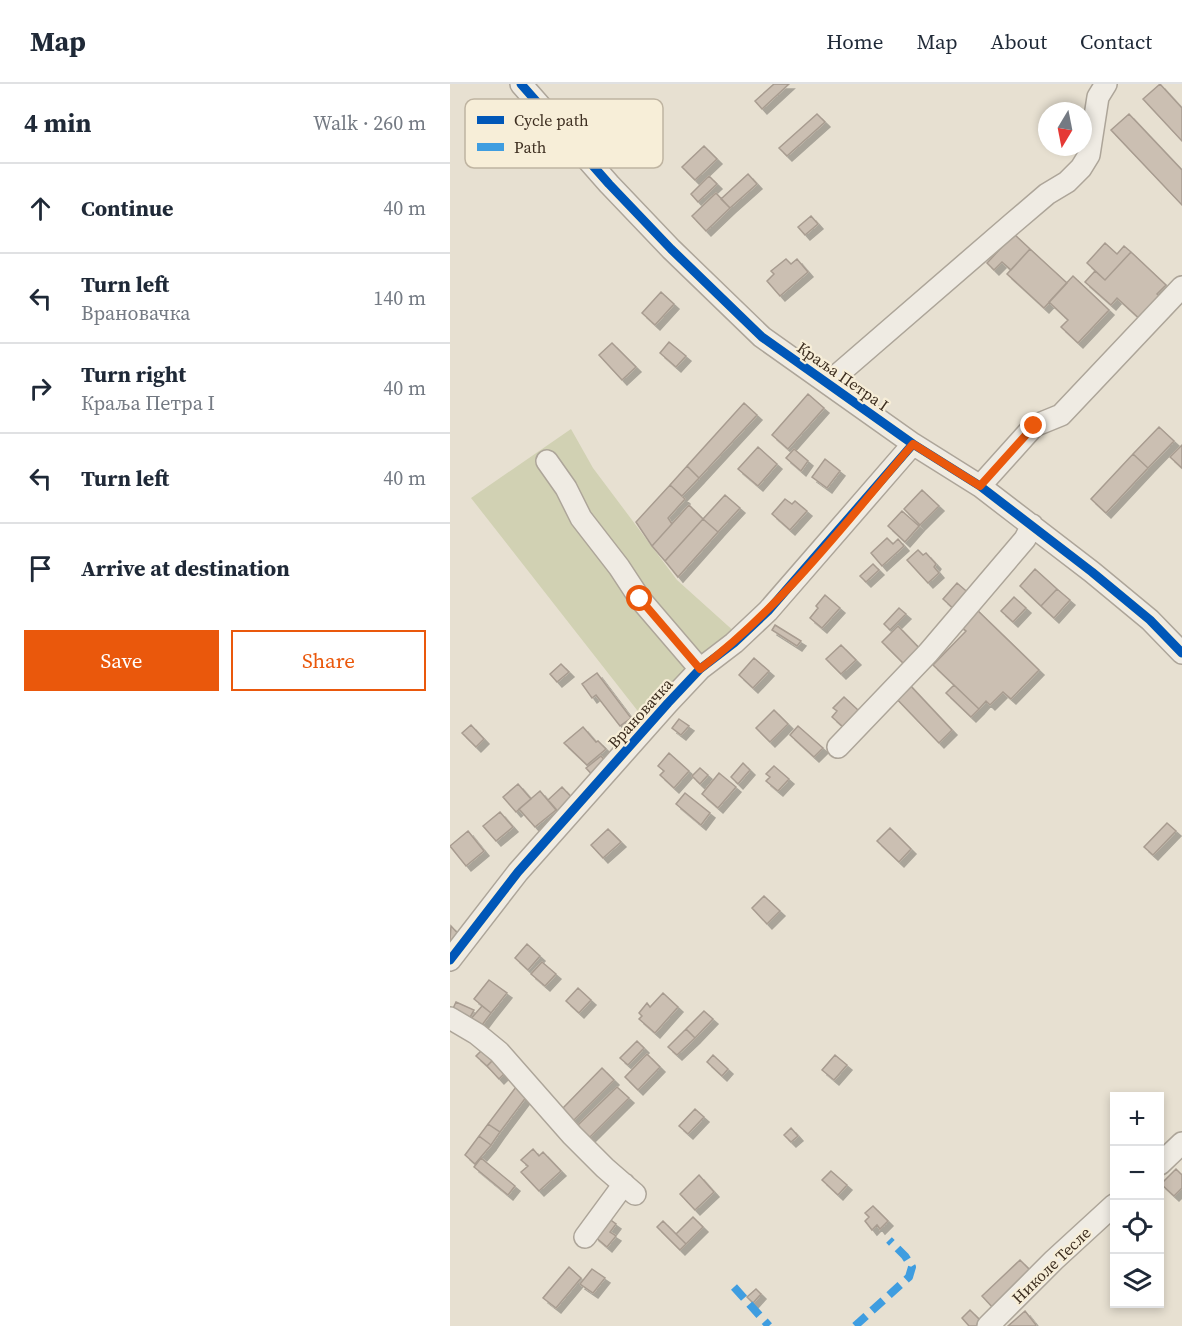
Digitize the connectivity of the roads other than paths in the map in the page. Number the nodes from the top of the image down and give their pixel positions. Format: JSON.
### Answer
{"nodes":[{"id":1,"x":521,"y":84,"type":"edge"},
{"id":2,"x":1106,"y":84,"type":"edge"},
{"id":3,"x":534,"y":99,"type":"edge"},
{"id":4,"x":595,"y":168,"type":"edge"},
{"id":5,"x":1182,"y":287,"type":"edge"},
{"id":6,"x":828,"y":383,"type":"junction"},
{"id":7,"x":913,"y":444,"type":"junction"},
{"id":8,"x":547,"y":461,"type":"dead end"},
{"id":9,"x":980,"y":486,"type":"junction"},
{"id":10,"x":1032,"y":525,"type":"junction"},
{"id":11,"x":1182,"y":653,"type":"edge"},
{"id":12,"x":700,"y":669,"type":"junction"},
{"id":13,"x":838,"y":747,"type":"dead end"},
{"id":14,"x":450,"y":960,"type":"edge"},
{"id":15,"x":450,"y":1018,"type":"edge"},
{"id":16,"x":1182,"y":1143,"type":"edge"},
{"id":17,"x":1164,"y":1160,"type":"edge"},
{"id":18,"x":1110,"y":1209,"type":"edge"},
{"id":19,"x":585,"y":1237,"type":"dead end"},
{"id":20,"x":988,"y":1326,"type":"edge"}],
"edges":[{"from":1,"to":3,"type":"street","name":"Краља Петра I"},
{"from":2,"to":6,"type":"street"},
{"from":4,"to":6,"type":"street","name":"Краља Петра I"},
{"from":5,"to":9,"type":"street"},
{"from":6,"to":7,"type":"street","name":"Краља Петра I"},
{"from":7,"to":9,"type":"street","name":"Краља Петра I"},
{"from":7,"to":12,"type":"street","name":"Врановачка"},
{"from":8,"to":12,"type":"street"},
{"from":9,"to":10,"type":"street","name":"Краља Петра I"},
{"from":10,"to":11,"type":"street","name":"Краља Петра I"},
{"from":10,"to":13,"type":"street"},
{"from":12,"to":14,"type":"street","name":"Врановачка"},
{"from":15,"to":19,"type":"street"},
{"from":16,"to":17,"type":"street"},
{"from":18,"to":20,"type":"street","name":"Николе Тесле"}]}
